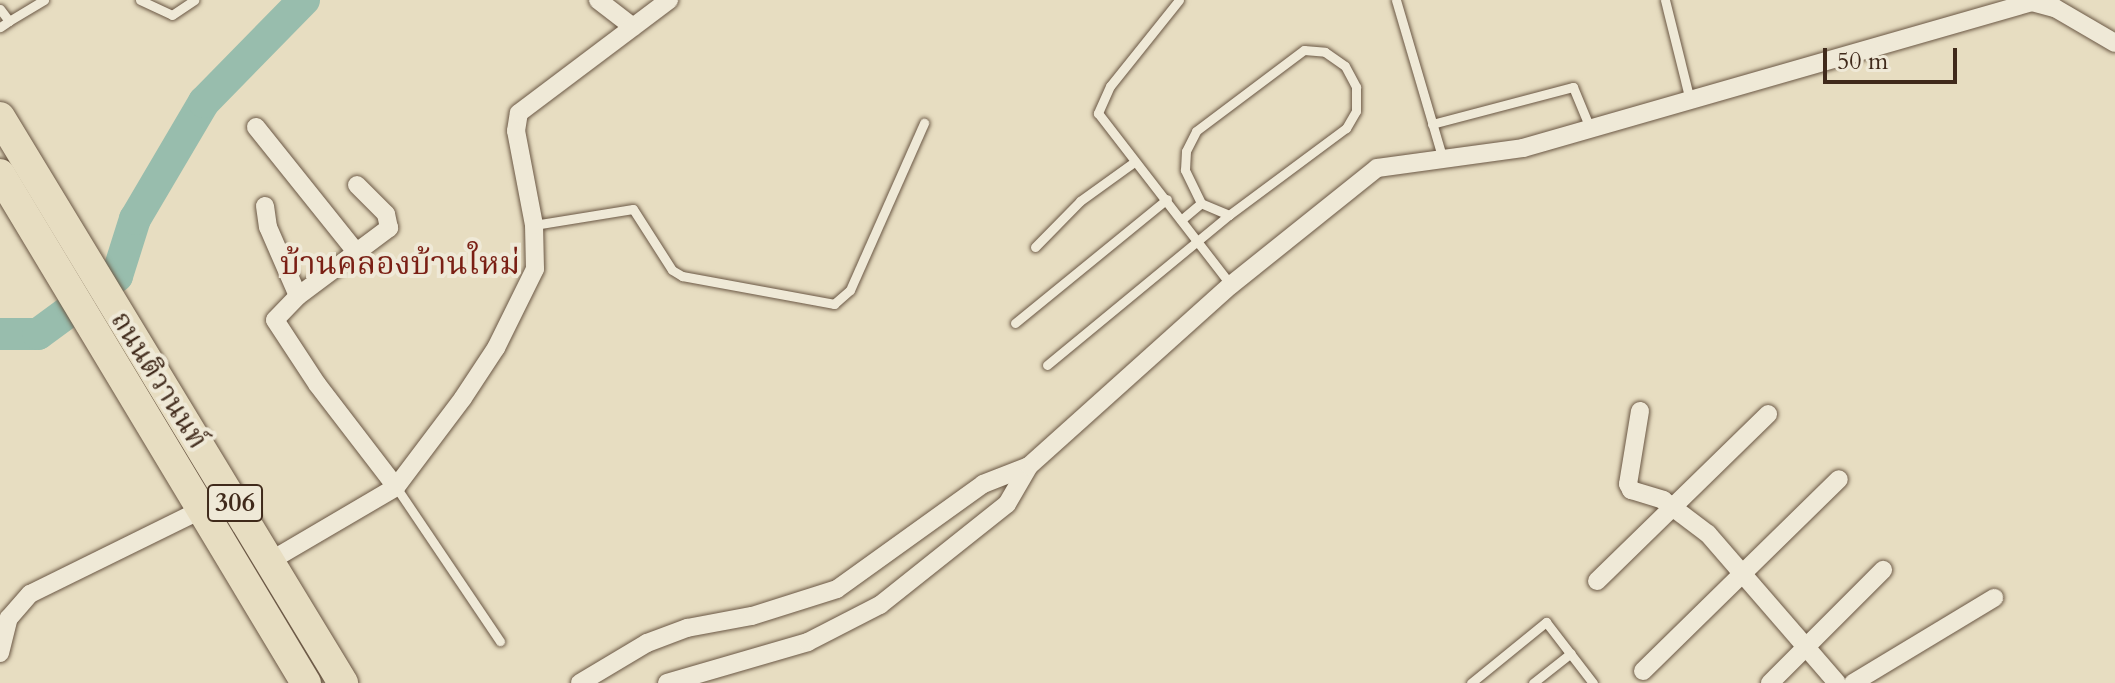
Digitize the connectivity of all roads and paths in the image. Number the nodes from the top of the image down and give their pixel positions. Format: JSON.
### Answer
{"nodes":[{"id":1,"x":44,"y":0,"type":"edge"},
{"id":2,"x":140,"y":0,"type":"edge"},
{"id":3,"x":194,"y":0,"type":"edge"},
{"id":4,"x":598,"y":0,"type":"edge"},
{"id":5,"x":669,"y":0,"type":"edge"},
{"id":6,"x":1179,"y":0,"type":"edge"},
{"id":7,"x":1396,"y":0,"type":"edge"},
{"id":8,"x":1665,"y":0,"type":"edge"},
{"id":9,"x":2032,"y":1,"type":"edge"},
{"id":10,"x":0,"y":9,"type":"edge"},
{"id":11,"x":5,"y":24,"type":"edge"},
{"id":12,"x":633,"y":27,"type":"junction"},
{"id":13,"x":2115,"y":43,"type":"edge"},
{"id":14,"x":1690,"y":100,"type":"junction"},
{"id":15,"x":0,"y":117,"type":"edge"},
{"id":16,"x":924,"y":123,"type":"dead end"},
{"id":17,"x":1432,"y":124,"type":"junction"},
{"id":18,"x":256,"y":127,"type":"dead end"},
{"id":19,"x":1590,"y":128,"type":"junction"},
{"id":20,"x":1442,"y":156,"type":"junction"},
{"id":21,"x":1134,"y":162,"type":"junction"},
{"id":22,"x":0,"y":174,"type":"edge"},
{"id":23,"x":357,"y":185,"type":"dead end"},
{"id":24,"x":1167,"y":199,"type":"junction"},
{"id":25,"x":1201,"y":203,"type":"junction"},
{"id":26,"x":265,"y":206,"type":"dead end"},
{"id":27,"x":1229,"y":215,"type":"junction"},
{"id":28,"x":1181,"y":220,"type":"junction"},
{"id":29,"x":534,"y":225,"type":"junction"},
{"id":30,"x":1198,"y":242,"type":"junction"},
{"id":31,"x":60,"y":245,"type":"junction"},
{"id":32,"x":1035,"y":247,"type":"dead end"},
{"id":33,"x":356,"y":252,"type":"junction"},
{"id":34,"x":1231,"y":285,"type":"junction"},
{"id":35,"x":298,"y":296,"type":"junction"},
{"id":36,"x":1015,"y":323,"type":"dead end"},
{"id":37,"x":113,"y":333,"type":"junction"},
{"id":38,"x":1047,"y":365,"type":"dead end"},
{"id":39,"x":1640,"y":411,"type":"dead end"},
{"id":40,"x":1768,"y":414,"type":"dead end"},
{"id":41,"x":1029,"y":466,"type":"junction"},
{"id":42,"x":1839,"y":479,"type":"dead end"},
{"id":43,"x":396,"y":487,"type":"junction"},
{"id":44,"x":1675,"y":508,"type":"junction"},
{"id":45,"x":201,"y":510,"type":"junction"},
{"id":46,"x":270,"y":561,"type":"junction"},
{"id":47,"x":1883,"y":570,"type":"dead end"},
{"id":48,"x":1744,"y":575,"type":"junction"},
{"id":49,"x":1597,"y":581,"type":"dead end"},
{"id":50,"x":1994,"y":598,"type":"dead end"},
{"id":51,"x":500,"y":641,"type":"dead end"},
{"id":52,"x":1807,"y":646,"type":"junction"},
{"id":53,"x":0,"y":653,"type":"edge"},
{"id":54,"x":1571,"y":653,"type":"junction"},
{"id":55,"x":1643,"y":671,"type":"dead end"},
{"id":56,"x":306,"y":683,"type":"edge"},
{"id":57,"x":343,"y":683,"type":"edge"},
{"id":58,"x":580,"y":683,"type":"edge"},
{"id":59,"x":667,"y":683,"type":"edge"},
{"id":60,"x":1471,"y":683,"type":"edge"},
{"id":61,"x":1533,"y":683,"type":"edge"},
{"id":62,"x":1593,"y":683,"type":"edge"},
{"id":63,"x":1770,"y":683,"type":"edge"},
{"id":64,"x":1837,"y":683,"type":"edge"},
{"id":65,"x":1853,"y":683,"type":"edge"}],
"edges":[{"from":1,"to":11,"type":"lane"},
{"from":2,"to":3,"type":"lane"},
{"from":4,"to":12,"type":"street"},
{"from":5,"to":12,"type":"street"},
{"from":6,"to":21,"type":"lane"},
{"from":7,"to":17,"type":"lane"},
{"from":8,"to":14,"type":"lane"},
{"from":9,"to":13,"type":"street"},
{"from":9,"to":14,"type":"street"},
{"from":10,"to":11,"type":"lane"},
{"from":12,"to":29,"type":"street"},
{"from":14,"to":19,"type":"street"},
{"from":15,"to":31,"type":"main road","name":"ถนนติวานนท์","number":"306"},
{"from":16,"to":29,"type":"lane"},
{"from":17,"to":19,"type":"lane"},
{"from":17,"to":20,"type":"lane"},
{"from":18,"to":33,"type":"street"},
{"from":19,"to":20,"type":"street"},
{"from":20,"to":34,"type":"street"},
{"from":21,"to":24,"type":"lane"},
{"from":21,"to":32,"type":"lane"},
{"from":22,"to":31,"type":"main road","name":"ถนนติวานนท์","number":"306"},
{"from":23,"to":33,"type":"street"},
{"from":24,"to":28,"type":"lane"},
{"from":24,"to":36,"type":"lane"},
{"from":25,"to":27,"type":"lane"},
{"from":25,"to":27,"type":"lane"},
{"from":25,"to":28,"type":"lane"},
{"from":26,"to":35,"type":"street"},
{"from":27,"to":30,"type":"lane"},
{"from":28,"to":30,"type":"lane"},
{"from":29,"to":43,"type":"street"},
{"from":30,"to":34,"type":"lane"},
{"from":30,"to":38,"type":"lane"},
{"from":31,"to":37,"type":"main road","name":"ถนนติวานนท์","number":"306"},
{"from":33,"to":35,"type":"street"},
{"from":34,"to":41,"type":"street"},
{"from":35,"to":43,"type":"street"},
{"from":37,"to":45,"type":"main road","name":"ถนนติวานนท์","number":"306"},
{"from":37,"to":46,"type":"main road","name":"ถนนติวานนท์","number":"306"},
{"from":39,"to":44,"type":"street"},
{"from":40,"to":44,"type":"street"},
{"from":41,"to":58,"type":"street"},
{"from":41,"to":59,"type":"street"},
{"from":42,"to":48,"type":"street"},
{"from":43,"to":46,"type":"street"},
{"from":43,"to":51,"type":"lane"},
{"from":44,"to":48,"type":"street"},
{"from":44,"to":49,"type":"street"},
{"from":45,"to":53,"type":"street"},
{"from":45,"to":56,"type":"main road","name":"ถนนติวานนท์","number":"306"},
{"from":46,"to":57,"type":"main road","name":"ถนนติวานนท์","number":"306"},
{"from":47,"to":52,"type":"street"},
{"from":48,"to":52,"type":"street"},
{"from":48,"to":55,"type":"street"},
{"from":50,"to":65,"type":"street"},
{"from":52,"to":63,"type":"street"},
{"from":52,"to":64,"type":"street"},
{"from":54,"to":60,"type":"lane"},
{"from":54,"to":61,"type":"lane"},
{"from":54,"to":62,"type":"lane"}]}
